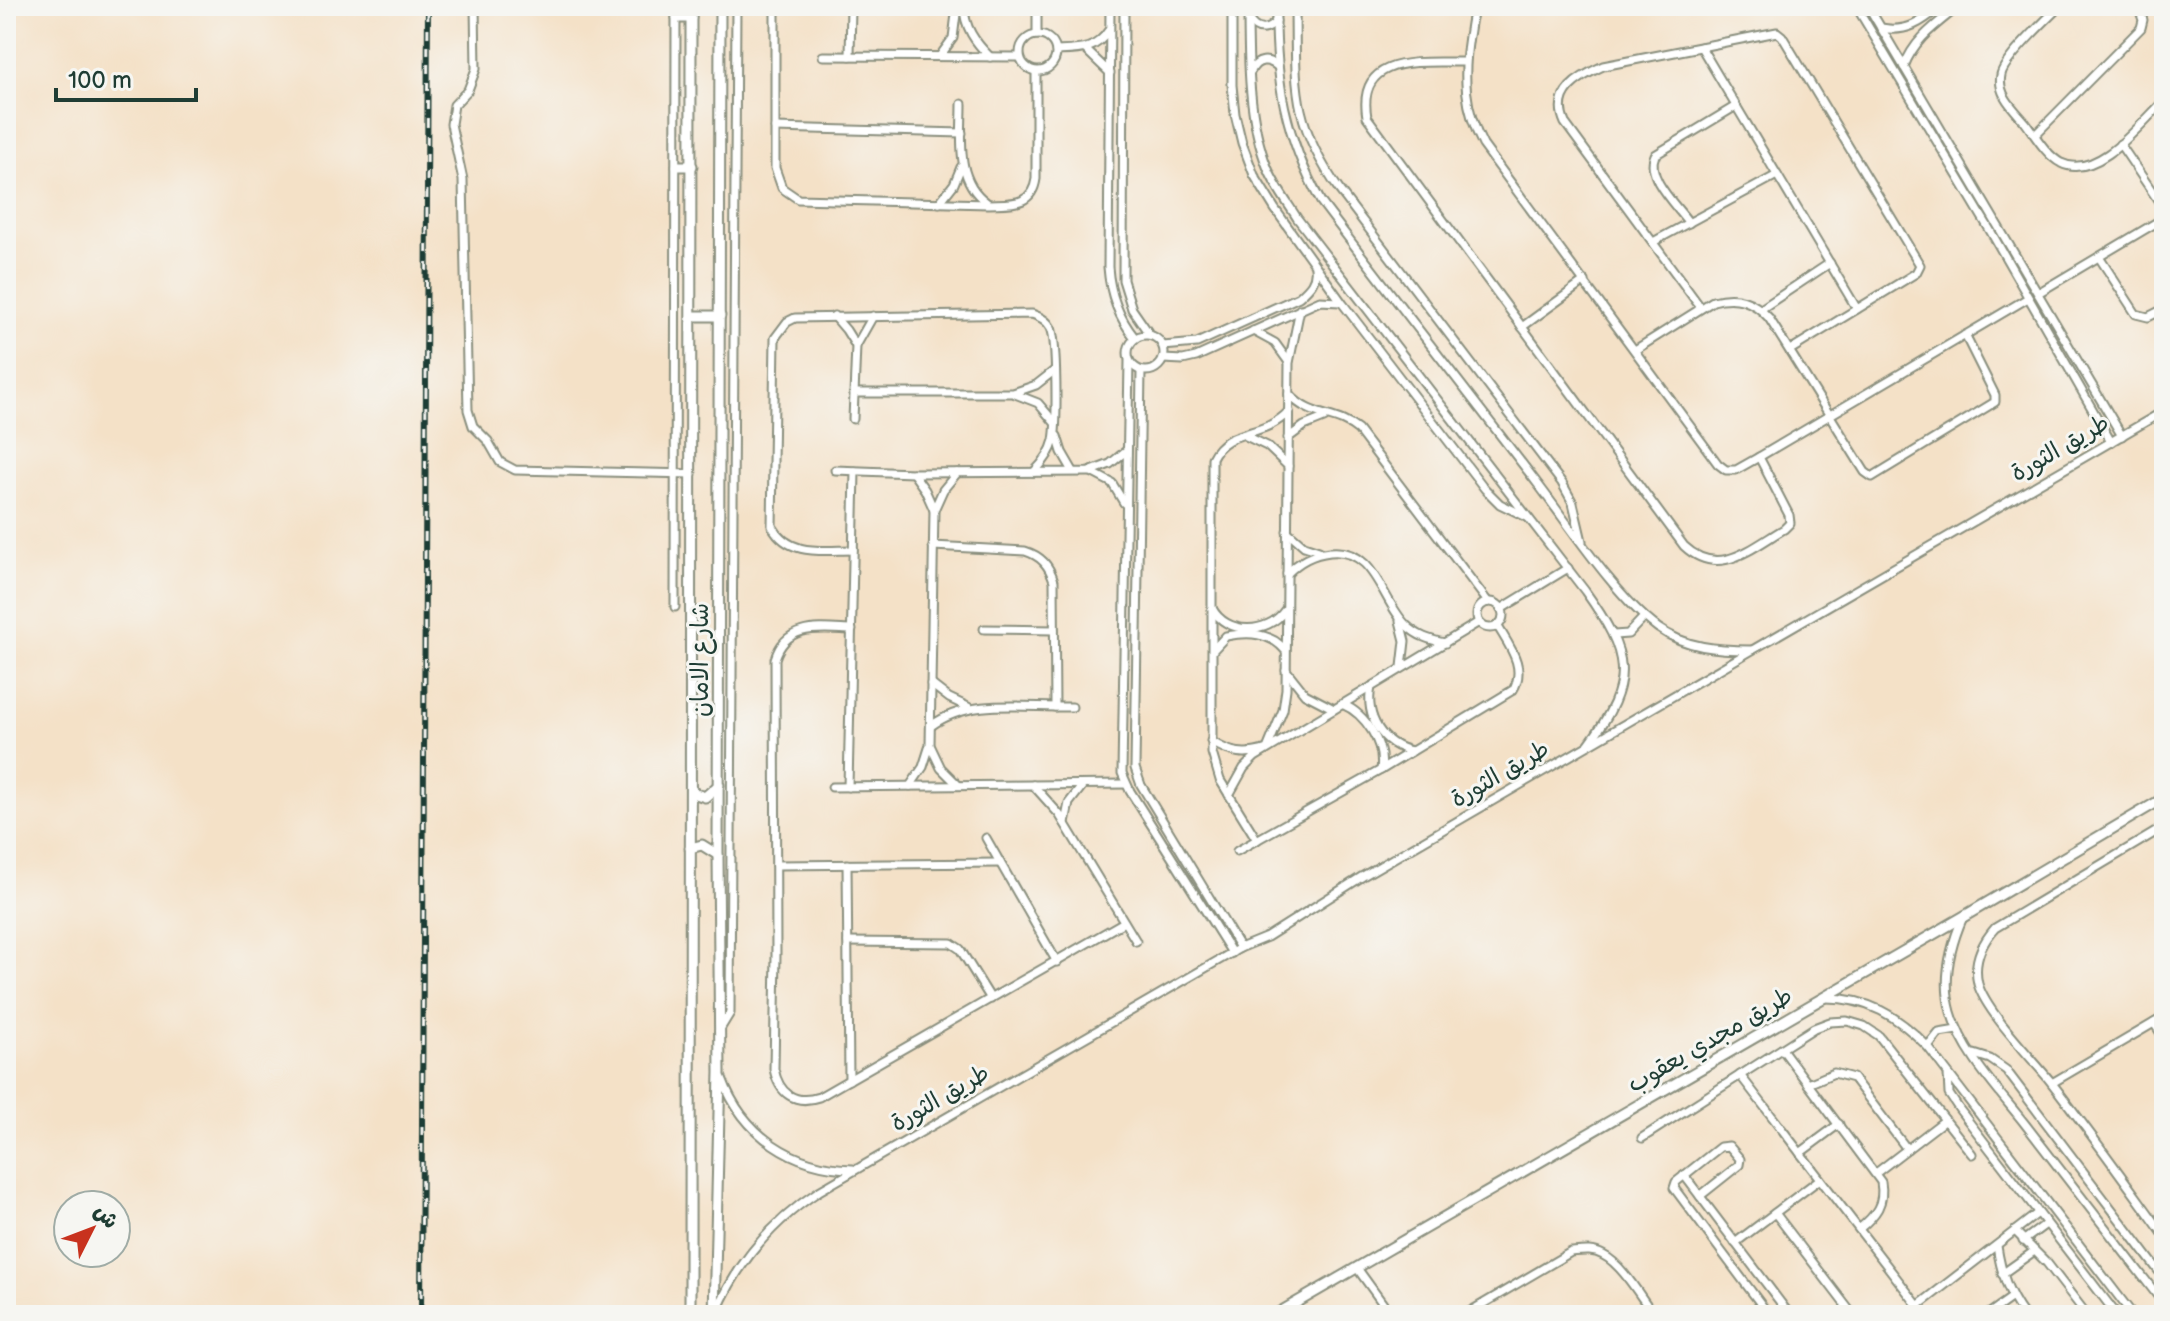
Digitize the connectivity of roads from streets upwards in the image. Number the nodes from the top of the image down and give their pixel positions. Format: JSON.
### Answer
{"nodes":[{"id":1,"x":475,"y":6,"type":"edge"},
{"id":2,"x":676,"y":6,"type":"edge"},
{"id":3,"x":691,"y":6,"type":"edge"},
{"id":4,"x":720,"y":6,"type":"edge"},
{"id":5,"x":736,"y":6,"type":"edge"},
{"id":6,"x":775,"y":6,"type":"edge"},
{"id":7,"x":851,"y":6,"type":"edge"},
{"id":8,"x":935,"y":6,"type":"edge"},
{"id":9,"x":957,"y":6,"type":"edge"},
{"id":10,"x":964,"y":6,"type":"edge"},
{"id":11,"x":1037,"y":6,"type":"edge"},
{"id":12,"x":1110,"y":6,"type":"edge"},
{"id":13,"x":1124,"y":6,"type":"edge"},
{"id":14,"x":1232,"y":6,"type":"edge"},
{"id":15,"x":1248,"y":6,"type":"edge"},
{"id":16,"x":1276,"y":6,"type":"edge"},
{"id":17,"x":1295,"y":6,"type":"edge"},
{"id":18,"x":1856,"y":6,"type":"edge"},
{"id":19,"x":1868,"y":6,"type":"edge"},
{"id":20,"x":1941,"y":6,"type":"edge"},
{"id":21,"x":1959,"y":6,"type":"edge"},
{"id":22,"x":2060,"y":6,"type":"edge"},
{"id":23,"x":2138,"y":6,"type":"edge"},
{"id":24,"x":1474,"y":8,"type":"edge"},
{"id":25,"x":677,"y":18,"type":"junction"},
{"id":26,"x":691,"y":18,"type":"junction"},
{"id":27,"x":1248,"y":18,"type":"junction"},
{"id":28,"x":1276,"y":21,"type":"junction"},
{"id":29,"x":1881,"y":28,"type":"junction"},
{"id":30,"x":1110,"y":29,"type":"junction"},
{"id":31,"x":1037,"y":35,"type":"junction"},
{"id":32,"x":1701,"y":47,"type":"junction"},
{"id":33,"x":1086,"y":50,"type":"junction"},
{"id":34,"x":1056,"y":51,"type":"junction"},
{"id":35,"x":823,"y":56,"type":"dead end"},
{"id":36,"x":850,"y":56,"type":"junction"},
{"id":37,"x":940,"y":56,"type":"junction"},
{"id":38,"x":990,"y":57,"type":"junction"},
{"id":39,"x":1019,"y":57,"type":"junction"},
{"id":40,"x":1465,"y":62,"type":"junction"},
{"id":41,"x":1278,"y":67,"type":"junction"},
{"id":42,"x":1904,"y":67,"type":"junction"},
{"id":43,"x":1251,"y":71,"type":"junction"},
{"id":44,"x":1036,"y":72,"type":"junction"},
{"id":45,"x":1110,"y":73,"type":"junction"},
{"id":46,"x":2164,"y":101,"type":"edge"},
{"id":47,"x":962,"y":104,"type":"dead end"},
{"id":48,"x":1736,"y":106,"type":"junction"},
{"id":49,"x":775,"y":128,"type":"junction"},
{"id":50,"x":962,"y":133,"type":"junction"},
{"id":51,"x":2035,"y":135,"type":"junction"},
{"id":52,"x":2120,"y":144,"type":"junction"},
{"id":53,"x":962,"y":161,"type":"junction"},
{"id":54,"x":677,"y":166,"type":"junction"},
{"id":55,"x":692,"y":166,"type":"junction"},
{"id":56,"x":1777,"y":175,"type":"junction"},
{"id":57,"x":939,"y":203,"type":"junction"},
{"id":58,"x":988,"y":204,"type":"junction"},
{"id":59,"x":2164,"y":209,"type":"edge"},
{"id":60,"x":1297,"y":218,"type":"junction"},
{"id":61,"x":2164,"y":218,"type":"edge"},
{"id":62,"x":1689,"y":223,"type":"junction"},
{"id":63,"x":1287,"y":226,"type":"junction"},
{"id":64,"x":1653,"y":242,"type":"junction"},
{"id":65,"x":721,"y":253,"type":"junction"},
{"id":66,"x":734,"y":253,"type":"junction"},
{"id":67,"x":2099,"y":257,"type":"junction"},
{"id":68,"x":1830,"y":263,"type":"junction"},
{"id":69,"x":1314,"y":264,"type":"junction"},
{"id":70,"x":1585,"y":281,"type":"junction"},
{"id":71,"x":2038,"y":293,"type":"junction"},
{"id":72,"x":2028,"y":298,"type":"junction"},
{"id":73,"x":1343,"y":304,"type":"junction"},
{"id":74,"x":1701,"y":308,"type":"junction"},
{"id":75,"x":1300,"y":309,"type":"junction"},
{"id":76,"x":1761,"y":309,"type":"junction"},
{"id":77,"x":1857,"y":309,"type":"junction"},
{"id":78,"x":2164,"y":309,"type":"edge"},
{"id":79,"x":693,"y":316,"type":"junction"},
{"id":80,"x":720,"y":316,"type":"junction"},
{"id":81,"x":834,"y":316,"type":"junction"},
{"id":82,"x":873,"y":316,"type":"junction"},
{"id":83,"x":1522,"y":327,"type":"junction"},
{"id":84,"x":1253,"y":331,"type":"junction"},
{"id":85,"x":1150,"y":335,"type":"junction"},
{"id":86,"x":1965,"y":335,"type":"junction"},
{"id":87,"x":1135,"y":338,"type":"junction"},
{"id":88,"x":856,"y":346,"type":"junction"},
{"id":89,"x":1163,"y":346,"type":"junction"},
{"id":90,"x":1635,"y":350,"type":"junction"},
{"id":91,"x":1790,"y":350,"type":"junction"},
{"id":92,"x":1401,"y":353,"type":"junction"},
{"id":93,"x":1163,"y":359,"type":"junction"},
{"id":94,"x":1129,"y":361,"type":"junction"},
{"id":95,"x":1390,"y":362,"type":"junction"},
{"id":96,"x":1289,"y":363,"type":"junction"},
{"id":97,"x":1055,"y":370,"type":"junction"},
{"id":98,"x":1141,"y":371,"type":"junction"},
{"id":99,"x":854,"y":393,"type":"junction"},
{"id":100,"x":1013,"y":393,"type":"junction"},
{"id":101,"x":1289,"y":394,"type":"junction"},
{"id":102,"x":1289,"y":411,"type":"junction"},
{"id":103,"x":2164,"y":411,"type":"edge"},
{"id":104,"x":1830,"y":415,"type":"junction"},
{"id":105,"x":1332,"y":417,"type":"junction"},
{"id":106,"x":853,"y":419,"type":"dead end"},
{"id":107,"x":1055,"y":426,"type":"junction"},
{"id":108,"x":1240,"y":435,"type":"junction"},
{"id":109,"x":2122,"y":436,"type":"junction"},
{"id":110,"x":1288,"y":438,"type":"junction"},
{"id":111,"x":2111,"y":442,"type":"junction"},
{"id":112,"x":1127,"y":450,"type":"junction"},
{"id":113,"x":1759,"y":457,"type":"junction"},
{"id":114,"x":1288,"y":466,"type":"junction"},
{"id":115,"x":835,"y":470,"type":"dead end"},
{"id":116,"x":855,"y":471,"type":"junction"},
{"id":117,"x":1073,"y":471,"type":"junction"},
{"id":118,"x":1034,"y":472,"type":"junction"},
{"id":119,"x":1089,"y":472,"type":"junction"},
{"id":120,"x":676,"y":473,"type":"junction"},
{"id":121,"x":913,"y":473,"type":"junction"},
{"id":122,"x":957,"y":473,"type":"junction"},
{"id":123,"x":692,"y":474,"type":"junction"},
{"id":124,"x":1126,"y":506,"type":"junction"},
{"id":125,"x":934,"y":510,"type":"junction"},
{"id":126,"x":1529,"y":518,"type":"junction"},
{"id":127,"x":1287,"y":531,"type":"junction"},
{"id":128,"x":1583,"y":543,"type":"junction"},
{"id":129,"x":933,"y":546,"type":"junction"},
{"id":130,"x":853,"y":550,"type":"junction"},
{"id":131,"x":1325,"y":553,"type":"junction"},
{"id":132,"x":720,"y":563,"type":"junction"},
{"id":133,"x":732,"y":565,"type":"junction"},
{"id":134,"x":1568,"y":568,"type":"junction"},
{"id":135,"x":1287,"y":574,"type":"junction"},
{"id":136,"x":1488,"y":602,"type":"junction"},
{"id":137,"x":675,"y":607,"type":"dead end"},
{"id":138,"x":1212,"y":607,"type":"junction"},
{"id":139,"x":1286,"y":609,"type":"junction"},
{"id":140,"x":1501,"y":609,"type":"junction"},
{"id":141,"x":1398,"y":615,"type":"junction"},
{"id":142,"x":1644,"y":617,"type":"junction"},
{"id":143,"x":1479,"y":622,"type":"junction"},
{"id":144,"x":1497,"y":625,"type":"junction"},
{"id":145,"x":984,"y":629,"type":"dead end"},
{"id":146,"x":852,"y":630,"type":"junction"},
{"id":147,"x":1054,"y":630,"type":"junction"},
{"id":148,"x":1614,"y":635,"type":"junction"},
{"id":149,"x":1445,"y":643,"type":"junction"},
{"id":150,"x":1754,"y":650,"type":"junction"},
{"id":151,"x":1285,"y":651,"type":"junction"},
{"id":152,"x":1212,"y":652,"type":"junction"},
{"id":153,"x":1285,"y":668,"type":"junction"},
{"id":154,"x":1402,"y":668,"type":"junction"},
{"id":155,"x":931,"y":684,"type":"junction"},
{"id":156,"x":1371,"y":687,"type":"junction"},
{"id":157,"x":1338,"y":706,"type":"junction"},
{"id":158,"x":970,"y":707,"type":"junction"},
{"id":159,"x":1055,"y":707,"type":"junction"},
{"id":160,"x":1072,"y":707,"type":"dead end"},
{"id":161,"x":931,"y":726,"type":"junction"},
{"id":162,"x":1211,"y":741,"type":"junction"},
{"id":163,"x":930,"y":745,"type":"junction"},
{"id":164,"x":1586,"y":747,"type":"junction"},
{"id":165,"x":1267,"y":749,"type":"junction"},
{"id":166,"x":1412,"y":751,"type":"junction"},
{"id":167,"x":1381,"y":770,"type":"junction"},
{"id":168,"x":1126,"y":784,"type":"junction"},
{"id":169,"x":719,"y":785,"type":"junction"},
{"id":170,"x":1033,"y":785,"type":"junction"},
{"id":171,"x":1083,"y":785,"type":"junction"},
{"id":172,"x":910,"y":786,"type":"junction"},
{"id":173,"x":959,"y":786,"type":"junction"},
{"id":174,"x":832,"y":787,"type":"dead end"},
{"id":175,"x":848,"y":787,"type":"junction"},
{"id":176,"x":691,"y":789,"type":"junction"},
{"id":177,"x":1229,"y":795,"type":"junction"},
{"id":178,"x":2164,"y":798,"type":"edge"},
{"id":179,"x":1065,"y":825,"type":"junction"},
{"id":180,"x":2164,"y":827,"type":"edge"},
{"id":181,"x":986,"y":838,"type":"dead end"},
{"id":182,"x":1257,"y":840,"type":"junction"},
{"id":183,"x":690,"y":848,"type":"junction"},
{"id":184,"x":1237,"y":851,"type":"dead end"},
{"id":185,"x":718,"y":855,"type":"junction"},
{"id":186,"x":1000,"y":863,"type":"junction"},
{"id":187,"x":847,"y":864,"type":"junction"},
{"id":188,"x":776,"y":865,"type":"junction"},
{"id":189,"x":1963,"y":917,"type":"junction"},
{"id":190,"x":1124,"y":922,"type":"junction"},
{"id":191,"x":1136,"y":941,"type":"dead end"},
{"id":192,"x":848,"y":942,"type":"junction"},
{"id":193,"x":1240,"y":948,"type":"junction"},
{"id":194,"x":1232,"y":953,"type":"junction"},
{"id":195,"x":1057,"y":962,"type":"junction"},
{"id":196,"x":1822,"y":998,"type":"junction"},
{"id":197,"x":991,"y":999,"type":"junction"},
{"id":198,"x":2164,"y":1017,"type":"edge"},
{"id":199,"x":2154,"y":1023,"type":"junction"},
{"id":200,"x":1957,"y":1030,"type":"junction"},
{"id":201,"x":718,"y":1033,"type":"junction"},
{"id":202,"x":2164,"y":1038,"type":"edge"},
{"id":203,"x":1928,"y":1047,"type":"junction"},
{"id":204,"x":1782,"y":1049,"type":"junction"},
{"id":205,"x":1973,"y":1054,"type":"junction"},
{"id":206,"x":720,"y":1072,"type":"junction"},
{"id":207,"x":1948,"y":1074,"type":"junction"},
{"id":208,"x":1740,"y":1075,"type":"junction"},
{"id":209,"x":849,"y":1080,"type":"junction"},
{"id":210,"x":2052,"y":1083,"type":"junction"},
{"id":211,"x":1808,"y":1084,"type":"junction"},
{"id":212,"x":1945,"y":1120,"type":"junction"},
{"id":213,"x":1839,"y":1124,"type":"junction"},
{"id":214,"x":1642,"y":1138,"type":"dead end"},
{"id":215,"x":1907,"y":1149,"type":"junction"},
{"id":216,"x":1800,"y":1153,"type":"junction"},
{"id":217,"x":1972,"y":1154,"type":"dead end"},
{"id":218,"x":855,"y":1169,"type":"junction"},
{"id":219,"x":1876,"y":1173,"type":"junction"},
{"id":220,"x":1684,"y":1175,"type":"junction"},
{"id":221,"x":1820,"y":1179,"type":"junction"},
{"id":222,"x":1700,"y":1196,"type":"junction"},
{"id":223,"x":1775,"y":1213,"type":"junction"},
{"id":224,"x":2038,"y":1213,"type":"junction"},
{"id":225,"x":2046,"y":1224,"type":"junction"},
{"id":226,"x":1859,"y":1229,"type":"junction"},
{"id":227,"x":2015,"y":1231,"type":"junction"},
{"id":228,"x":2164,"y":1235,"type":"edge"},
{"id":229,"x":2023,"y":1241,"type":"junction"},
{"id":230,"x":1735,"y":1243,"type":"junction"},
{"id":231,"x":1997,"y":1246,"type":"junction"},
{"id":232,"x":2033,"y":1252,"type":"junction"},
{"id":233,"x":1357,"y":1268,"type":"junction"},
{"id":234,"x":2002,"y":1274,"type":"junction"},
{"id":235,"x":2164,"y":1278,"type":"edge"},
{"id":236,"x":2106,"y":1280,"type":"junction"},
{"id":237,"x":2096,"y":1288,"type":"junction"},
{"id":238,"x":2011,"y":1298,"type":"junction"},
{"id":239,"x":2164,"y":1304,"type":"edge"},
{"id":240,"x":1918,"y":1306,"type":"junction"},
{"id":241,"x":1650,"y":1314,"type":"edge"},
{"id":242,"x":690,"y":1315,"type":"edge"},
{"id":243,"x":715,"y":1315,"type":"edge"},
{"id":244,"x":1275,"y":1315,"type":"edge"},
{"id":245,"x":1391,"y":1315,"type":"edge"},
{"id":246,"x":1464,"y":1315,"type":"edge"},
{"id":247,"x":1769,"y":1315,"type":"edge"},
{"id":248,"x":1790,"y":1315,"type":"edge"},
{"id":249,"x":1853,"y":1315,"type":"edge"},
{"id":250,"x":1906,"y":1315,"type":"edge"},
{"id":251,"x":1925,"y":1315,"type":"edge"},
{"id":252,"x":1987,"y":1315,"type":"edge"},
{"id":253,"x":2024,"y":1315,"type":"edge"},
{"id":254,"x":2087,"y":1315,"type":"edge"},
{"id":255,"x":2117,"y":1315,"type":"edge"},
{"id":256,"x":2133,"y":1315,"type":"edge"}],
"edges":[{"from":1,"to":120,"type":"street"},
{"from":2,"to":25,"type":"street"},
{"from":3,"to":26,"type":"street","name":"شارع الامان"},
{"from":4,"to":65,"type":"street","name":"شارع الامان"},
{"from":5,"to":66,"type":"street"},
{"from":6,"to":49,"type":"street"},
{"from":7,"to":36,"type":"street"},
{"from":8,"to":9,"type":"street"},
{"from":9,"to":37,"type":"street"},
{"from":10,"to":38,"type":"street"},
{"from":11,"to":31,"type":"street"},
{"from":12,"to":30,"type":"street"},
{"from":13,"to":85,"type":"street"},
{"from":14,"to":63,"type":"street"},
{"from":15,"to":27,"type":"street"},
{"from":16,"to":28,"type":"street"},
{"from":17,"to":128,"type":"street"},
{"from":18,"to":72,"type":"street"},
{"from":19,"to":29,"type":"street"},
{"from":20,"to":29,"type":"street"},
{"from":21,"to":42,"type":"street"},
{"from":22,"to":51,"type":"street"},
{"from":23,"to":51,"type":"street"},
{"from":24,"to":40,"type":"street"},
{"from":25,"to":26,"type":"street"},
{"from":25,"to":54,"type":"street"},
{"from":26,"to":55,"type":"street","name":"شارع الامان"},
{"from":27,"to":28,"type":"street"},
{"from":27,"to":43,"type":"street"},
{"from":28,"to":41,"type":"street"},
{"from":29,"to":42,"type":"street"},
{"from":30,"to":33,"type":"street"},
{"from":30,"to":45,"type":"street"},
{"from":31,"to":34,"type":"street"},
{"from":31,"to":39,"type":"street"},
{"from":32,"to":48,"type":"street"},
{"from":32,"to":64,"type":"street"},
{"from":32,"to":77,"type":"street"},
{"from":33,"to":34,"type":"street"},
{"from":33,"to":45,"type":"street"},
{"from":34,"to":44,"type":"street"},
{"from":35,"to":36,"type":"street"},
{"from":36,"to":37,"type":"street"},
{"from":37,"to":38,"type":"street"},
{"from":38,"to":39,"type":"street"},
{"from":39,"to":44,"type":"street"},
{"from":40,"to":70,"type":"street"},
{"from":40,"to":83,"type":"street"},
{"from":41,"to":43,"type":"street"},
{"from":41,"to":128,"type":"street"},
{"from":42,"to":71,"type":"street"},
{"from":43,"to":60,"type":"street"},
{"from":44,"to":58,"type":"street"},
{"from":45,"to":87,"type":"street"},
{"from":46,"to":52,"type":"street"},
{"from":47,"to":50,"type":"street"},
{"from":48,"to":56,"type":"street"},
{"from":48,"to":62,"type":"street"},
{"from":49,"to":50,"type":"street"},
{"from":49,"to":57,"type":"street"},
{"from":50,"to":53,"type":"street"},
{"from":51,"to":52,"type":"street"},
{"from":52,"to":59,"type":"street"},
{"from":53,"to":57,"type":"street"},
{"from":53,"to":58,"type":"street"},
{"from":54,"to":55,"type":"street"},
{"from":54,"to":120,"type":"street"},
{"from":55,"to":79,"type":"street","name":"شارع الامان"},
{"from":56,"to":62,"type":"street"},
{"from":56,"to":68,"type":"street"},
{"from":57,"to":58,"type":"street"},
{"from":60,"to":63,"type":"street"},
{"from":60,"to":92,"type":"street"},
{"from":61,"to":67,"type":"street"},
{"from":62,"to":64,"type":"street"},
{"from":63,"to":69,"type":"street"},
{"from":64,"to":74,"type":"street"},
{"from":65,"to":66,"type":"street"},
{"from":65,"to":80,"type":"street","name":"شارع الامان"},
{"from":66,"to":133,"type":"street"},
{"from":67,"to":71,"type":"street"},
{"from":67,"to":78,"type":"street"},
{"from":68,"to":76,"type":"street"},
{"from":68,"to":77,"type":"street"},
{"from":69,"to":73,"type":"street"},
{"from":69,"to":89,"type":"street"},
{"from":70,"to":83,"type":"street"},
{"from":70,"to":90,"type":"street"},
{"from":71,"to":109,"type":"street"},
{"from":72,"to":86,"type":"street"},
{"from":72,"to":111,"type":"street"},
{"from":73,"to":75,"type":"street"},
{"from":73,"to":95,"type":"street"},
{"from":74,"to":76,"type":"street"},
{"from":74,"to":90,"type":"street"},
{"from":75,"to":84,"type":"street"},
{"from":75,"to":96,"type":"street"},
{"from":76,"to":91,"type":"street"},
{"from":77,"to":91,"type":"street"},
{"from":79,"to":80,"type":"street"},
{"from":79,"to":123,"type":"street","name":"شارع الامان"},
{"from":80,"to":132,"type":"street","name":"شارع الامان"},
{"from":81,"to":82,"type":"street"},
{"from":81,"to":88,"type":"street"},
{"from":81,"to":130,"type":"street"},
{"from":82,"to":88,"type":"street"},
{"from":82,"to":97,"type":"street"},
{"from":83,"to":113,"type":"street"},
{"from":84,"to":93,"type":"street"},
{"from":84,"to":96,"type":"street"},
{"from":85,"to":87,"type":"street"},
{"from":85,"to":89,"type":"street"},
{"from":86,"to":104,"type":"street"},
{"from":86,"to":104,"type":"street"},
{"from":87,"to":94,"type":"street"},
{"from":88,"to":99,"type":"street"},
{"from":89,"to":93,"type":"street"},
{"from":90,"to":113,"type":"street"},
{"from":91,"to":104,"type":"street"},
{"from":92,"to":95,"type":"street"},
{"from":92,"to":126,"type":"street"},
{"from":93,"to":98,"type":"street"},
{"from":94,"to":98,"type":"street"},
{"from":94,"to":112,"type":"street"},
{"from":95,"to":126,"type":"street"},
{"from":96,"to":101,"type":"street"},
{"from":97,"to":100,"type":"street"},
{"from":97,"to":107,"type":"street"},
{"from":98,"to":193,"type":"street"},
{"from":99,"to":100,"type":"street"},
{"from":99,"to":106,"type":"street"},
{"from":100,"to":107,"type":"street"},
{"from":101,"to":102,"type":"street"},
{"from":101,"to":105,"type":"street"},
{"from":102,"to":108,"type":"street"},
{"from":102,"to":110,"type":"street"},
{"from":103,"to":109,"type":"street","name":"طريق الثورة"},
{"from":104,"to":113,"type":"street"},
{"from":105,"to":110,"type":"street"},
{"from":105,"to":136,"type":"street"},
{"from":107,"to":117,"type":"street"},
{"from":107,"to":118,"type":"street"},
{"from":108,"to":114,"type":"street"},
{"from":108,"to":138,"type":"street"},
{"from":109,"to":111,"type":"street","name":"طريق الثورة"},
{"from":110,"to":114,"type":"street"},
{"from":111,"to":150,"type":"street","name":"طريق الثورة"},
{"from":112,"to":119,"type":"street"},
{"from":112,"to":124,"type":"street"},
{"from":114,"to":127,"type":"street"},
{"from":115,"to":116,"type":"street"},
{"from":116,"to":121,"type":"street"},
{"from":116,"to":130,"type":"street"},
{"from":117,"to":118,"type":"street"},
{"from":117,"to":119,"type":"street"},
{"from":118,"to":122,"type":"street"},
{"from":119,"to":124,"type":"street"},
{"from":120,"to":123,"type":"street"},
{"from":120,"to":137,"type":"street"},
{"from":121,"to":122,"type":"street"},
{"from":121,"to":125,"type":"street"},
{"from":122,"to":125,"type":"street"},
{"from":123,"to":176,"type":"street","name":"شارع الامان"},
{"from":124,"to":168,"type":"street"},
{"from":125,"to":129,"type":"street"},
{"from":126,"to":134,"type":"street"},
{"from":127,"to":131,"type":"street"},
{"from":127,"to":135,"type":"street"},
{"from":128,"to":142,"type":"street"},
{"from":129,"to":147,"type":"street"},
{"from":129,"to":155,"type":"street"},
{"from":130,"to":146,"type":"street"},
{"from":131,"to":135,"type":"street"},
{"from":131,"to":141,"type":"street"},
{"from":132,"to":133,"type":"street"},
{"from":132,"to":169,"type":"street","name":"شارع الامان"},
{"from":133,"to":201,"type":"street"},
{"from":134,"to":140,"type":"street"},
{"from":134,"to":148,"type":"street"},
{"from":135,"to":139,"type":"street"},
{"from":136,"to":140,"type":"street"},
{"from":136,"to":143,"type":"street"},
{"from":138,"to":139,"type":"street"},
{"from":138,"to":152,"type":"street"},
{"from":139,"to":151,"type":"street"},
{"from":140,"to":144,"type":"street"},
{"from":141,"to":149,"type":"street"},
{"from":141,"to":154,"type":"street"},
{"from":142,"to":148,"type":"street"},
{"from":142,"to":150,"type":"street"},
{"from":143,"to":144,"type":"street"},
{"from":143,"to":149,"type":"street"},
{"from":144,"to":166,"type":"street"},
{"from":145,"to":147,"type":"street"},
{"from":146,"to":175,"type":"street"},
{"from":146,"to":188,"type":"street"},
{"from":147,"to":159,"type":"street"},
{"from":148,"to":164,"type":"street"},
{"from":149,"to":154,"type":"street"},
{"from":150,"to":164,"type":"street","name":"طريق الثورة"},
{"from":151,"to":152,"type":"street"},
{"from":151,"to":153,"type":"street"},
{"from":152,"to":162,"type":"street"},
{"from":153,"to":157,"type":"street"},
{"from":153,"to":165,"type":"street"},
{"from":154,"to":156,"type":"street"},
{"from":155,"to":158,"type":"street"},
{"from":155,"to":161,"type":"street"},
{"from":156,"to":157,"type":"street"},
{"from":156,"to":166,"type":"street"},
{"from":157,"to":165,"type":"street"},
{"from":157,"to":167,"type":"street"},
{"from":158,"to":159,"type":"street"},
{"from":158,"to":161,"type":"street"},
{"from":159,"to":160,"type":"street"},
{"from":161,"to":163,"type":"street"},
{"from":162,"to":165,"type":"street"},
{"from":162,"to":177,"type":"street"},
{"from":163,"to":172,"type":"street"},
{"from":163,"to":173,"type":"street"},
{"from":164,"to":193,"type":"street","name":"طريق الثورة"},
{"from":165,"to":177,"type":"street"},
{"from":166,"to":167,"type":"street"},
{"from":167,"to":182,"type":"street"},
{"from":168,"to":171,"type":"street"},
{"from":168,"to":194,"type":"street"},
{"from":169,"to":176,"type":"street"},
{"from":169,"to":185,"type":"street","name":"شارع الامان"},
{"from":170,"to":171,"type":"street"},
{"from":170,"to":173,"type":"street"},
{"from":170,"to":179,"type":"street"},
{"from":171,"to":179,"type":"street"},
{"from":172,"to":173,"type":"street"},
{"from":172,"to":175,"type":"street"},
{"from":174,"to":175,"type":"street"},
{"from":176,"to":183,"type":"street","name":"شارع الامان"},
{"from":177,"to":182,"type":"street"},
{"from":178,"to":189,"type":"street","name":"طريق مجدي يعقوب"},
{"from":179,"to":190,"type":"street"},
{"from":180,"to":210,"type":"street"},
{"from":181,"to":186,"type":"street"},
{"from":182,"to":184,"type":"street"},
{"from":183,"to":185,"type":"street"},
{"from":183,"to":242,"type":"street","name":"شارع الامان"},
{"from":185,"to":201,"type":"street","name":"شارع الامان"},
{"from":186,"to":187,"type":"street"},
{"from":186,"to":195,"type":"street"},
{"from":187,"to":188,"type":"street"},
{"from":187,"to":192,"type":"street"},
{"from":188,"to":209,"type":"street"},
{"from":189,"to":196,"type":"street","name":"طريق مجدي يعقوب"},
{"from":189,"to":200,"type":"street"},
{"from":190,"to":191,"type":"street"},
{"from":190,"to":195,"type":"street"},
{"from":192,"to":197,"type":"street"},
{"from":192,"to":209,"type":"street"},
{"from":193,"to":194,"type":"street","name":"طريق الثورة"},
{"from":194,"to":218,"type":"street","name":"طريق الثورة"},
{"from":195,"to":197,"type":"street"},
{"from":196,"to":203,"type":"street"},
{"from":196,"to":233,"type":"street","name":"طريق مجدي يعقوب"},
{"from":197,"to":209,"type":"street"},
{"from":198,"to":199,"type":"street"},
{"from":199,"to":202,"type":"street"},
{"from":199,"to":210,"type":"street"},
{"from":200,"to":203,"type":"street"},
{"from":200,"to":205,"type":"street"},
{"from":201,"to":206,"type":"street","name":"شارع الامان"},
{"from":203,"to":207,"type":"street"},
{"from":204,"to":208,"type":"street"},
{"from":204,"to":211,"type":"street"},
{"from":204,"to":212,"type":"street"},
{"from":205,"to":235,"type":"street"},
{"from":205,"to":239,"type":"street"},
{"from":206,"to":218,"type":"street"},
{"from":206,"to":243,"type":"street","name":"شارع الامان"},
{"from":207,"to":224,"type":"street"},
{"from":207,"to":236,"type":"street"},
{"from":208,"to":214,"type":"street"},
{"from":208,"to":216,"type":"street"},
{"from":210,"to":228,"type":"street"},
{"from":211,"to":213,"type":"street"},
{"from":211,"to":215,"type":"street"},
{"from":212,"to":215,"type":"street"},
{"from":212,"to":217,"type":"street"},
{"from":213,"to":216,"type":"street"},
{"from":213,"to":219,"type":"street"},
{"from":215,"to":219,"type":"street"},
{"from":216,"to":221,"type":"street"},
{"from":218,"to":243,"type":"street","name":"طريق الثورة"},
{"from":219,"to":226,"type":"street"},
{"from":220,"to":222,"type":"street"},
{"from":220,"to":222,"type":"street"},
{"from":220,"to":247,"type":"street"},
{"from":221,"to":223,"type":"street"},
{"from":221,"to":226,"type":"street"},
{"from":222,"to":230,"type":"street"},
{"from":223,"to":230,"type":"street"},
{"from":223,"to":249,"type":"street"},
{"from":224,"to":225,"type":"street"},
{"from":224,"to":227,"type":"street"},
{"from":225,"to":229,"type":"street"},
{"from":225,"to":237,"type":"street"},
{"from":226,"to":240,"type":"street"},
{"from":227,"to":229,"type":"street"},
{"from":227,"to":231,"type":"street"},
{"from":229,"to":232,"type":"street"},
{"from":230,"to":248,"type":"street"},
{"from":231,"to":234,"type":"street"},
{"from":231,"to":240,"type":"street"},
{"from":232,"to":234,"type":"street"},
{"from":232,"to":254,"type":"street"},
{"from":233,"to":244,"type":"street","name":"طريق مجدي يعقوب"},
{"from":233,"to":245,"type":"street"},
{"from":234,"to":238,"type":"street"},
{"from":236,"to":237,"type":"street"},
{"from":236,"to":256,"type":"street"},
{"from":237,"to":255,"type":"street"},
{"from":238,"to":252,"type":"street"},
{"from":238,"to":253,"type":"street"},
{"from":240,"to":250,"type":"street"},
{"from":240,"to":251,"type":"street"},
{"from":241,"to":246,"type":"street"}]}
